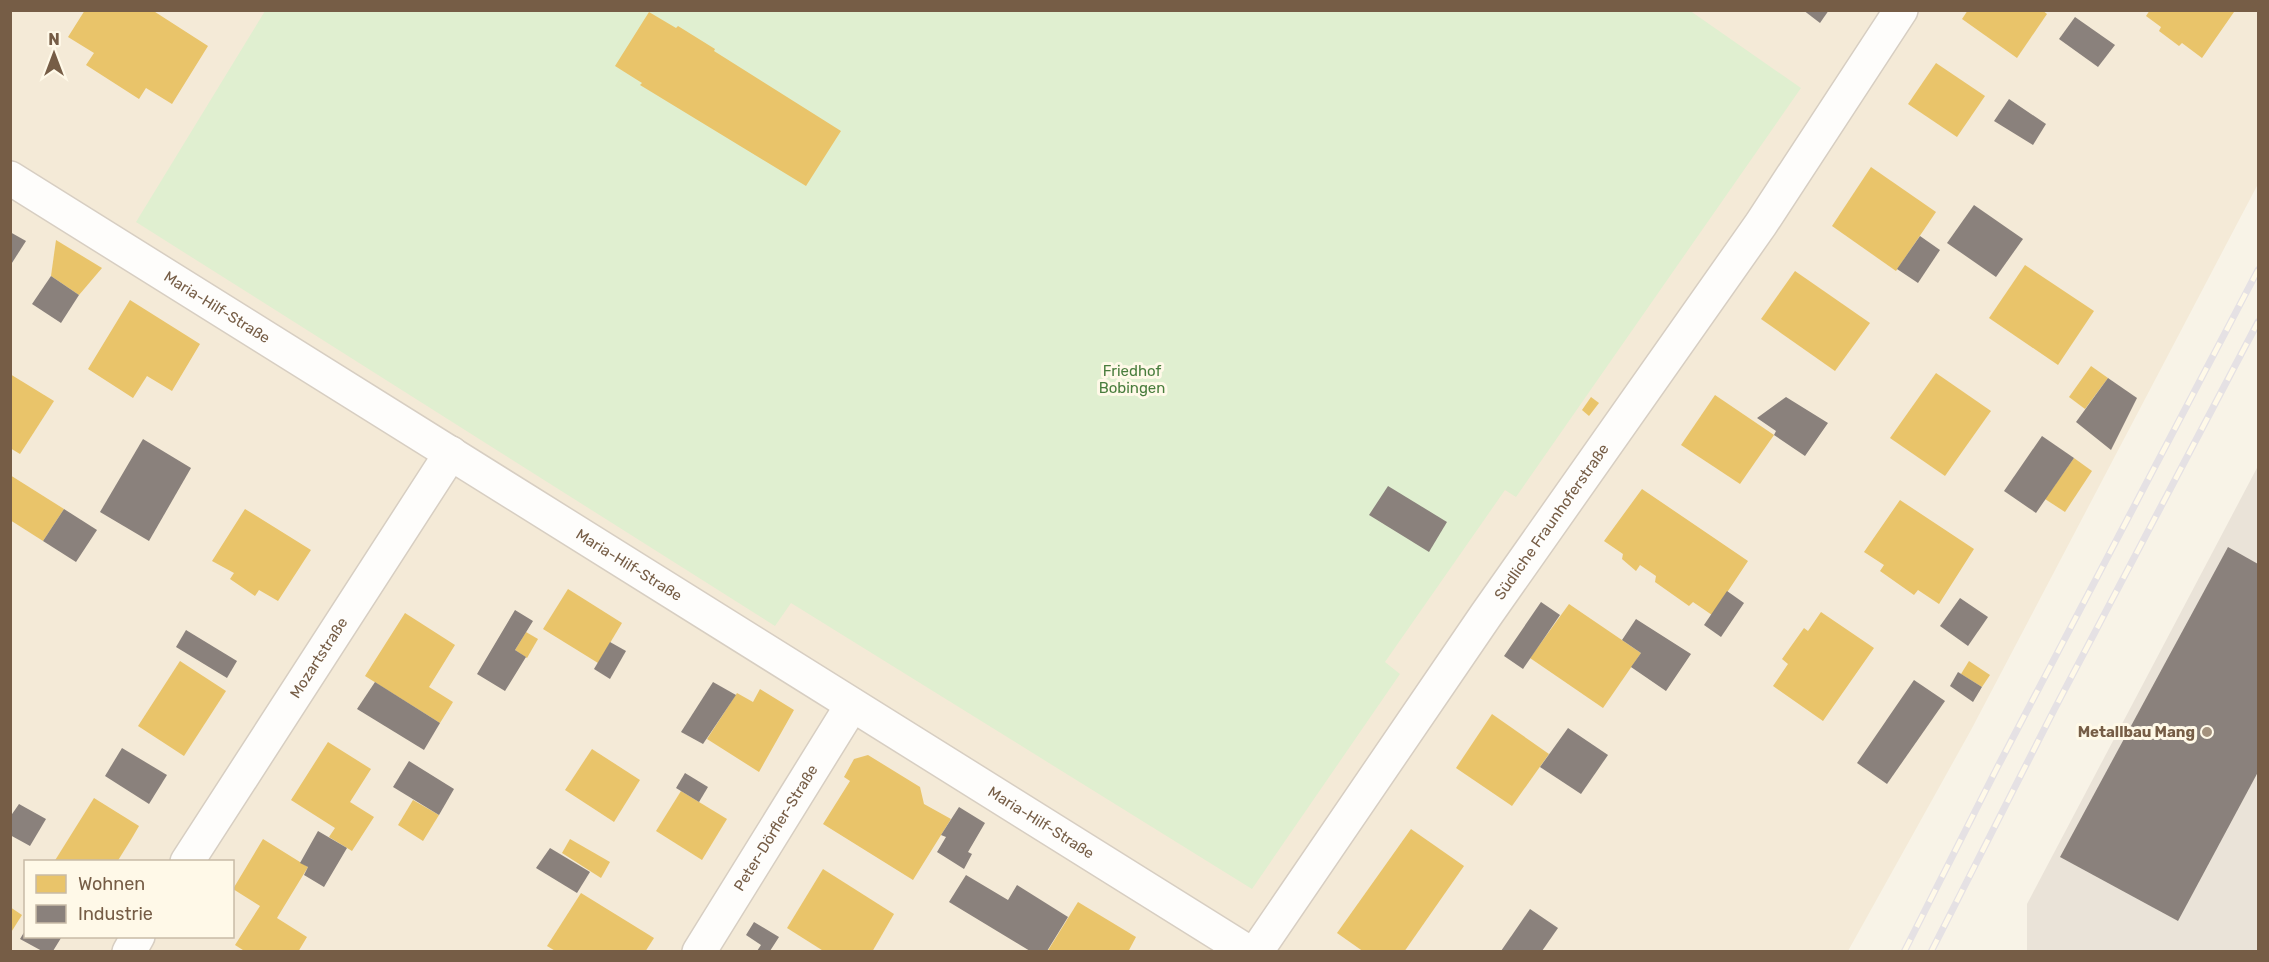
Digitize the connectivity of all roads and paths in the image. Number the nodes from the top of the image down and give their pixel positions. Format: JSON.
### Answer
{"nodes":[{"id":1,"x":1900,"y":10,"type":"edge"},
{"id":2,"x":10,"y":178,"type":"edge"},
{"id":3,"x":451,"y":453,"type":"junction"},
{"id":4,"x":852,"y":705,"type":"junction"},
{"id":5,"x":188,"y":860,"type":"edge"},
{"id":6,"x":137,"y":938,"type":"edge"},
{"id":7,"x":129,"y":951,"type":"edge"},
{"id":8,"x":699,"y":951,"type":"edge"},
{"id":9,"x":1248,"y":951,"type":"edge"},
{"id":10,"x":1256,"y":951,"type":"edge"}],
"edges":[{"from":1,"to":10,"type":"street","name":"Südliche Fraunhoferstraße"},
{"from":2,"to":3,"type":"street","name":"Maria-Hilf-Straße"},
{"from":3,"to":4,"type":"street","name":"Maria-Hilf-Straße"},
{"from":3,"to":5,"type":"street","name":"Mozartstraße"},
{"from":4,"to":8,"type":"street","name":"Peter-Dörfler-Straße"},
{"from":4,"to":9,"type":"street","name":"Maria-Hilf-Straße"},
{"from":6,"to":7,"type":"street"}]}
